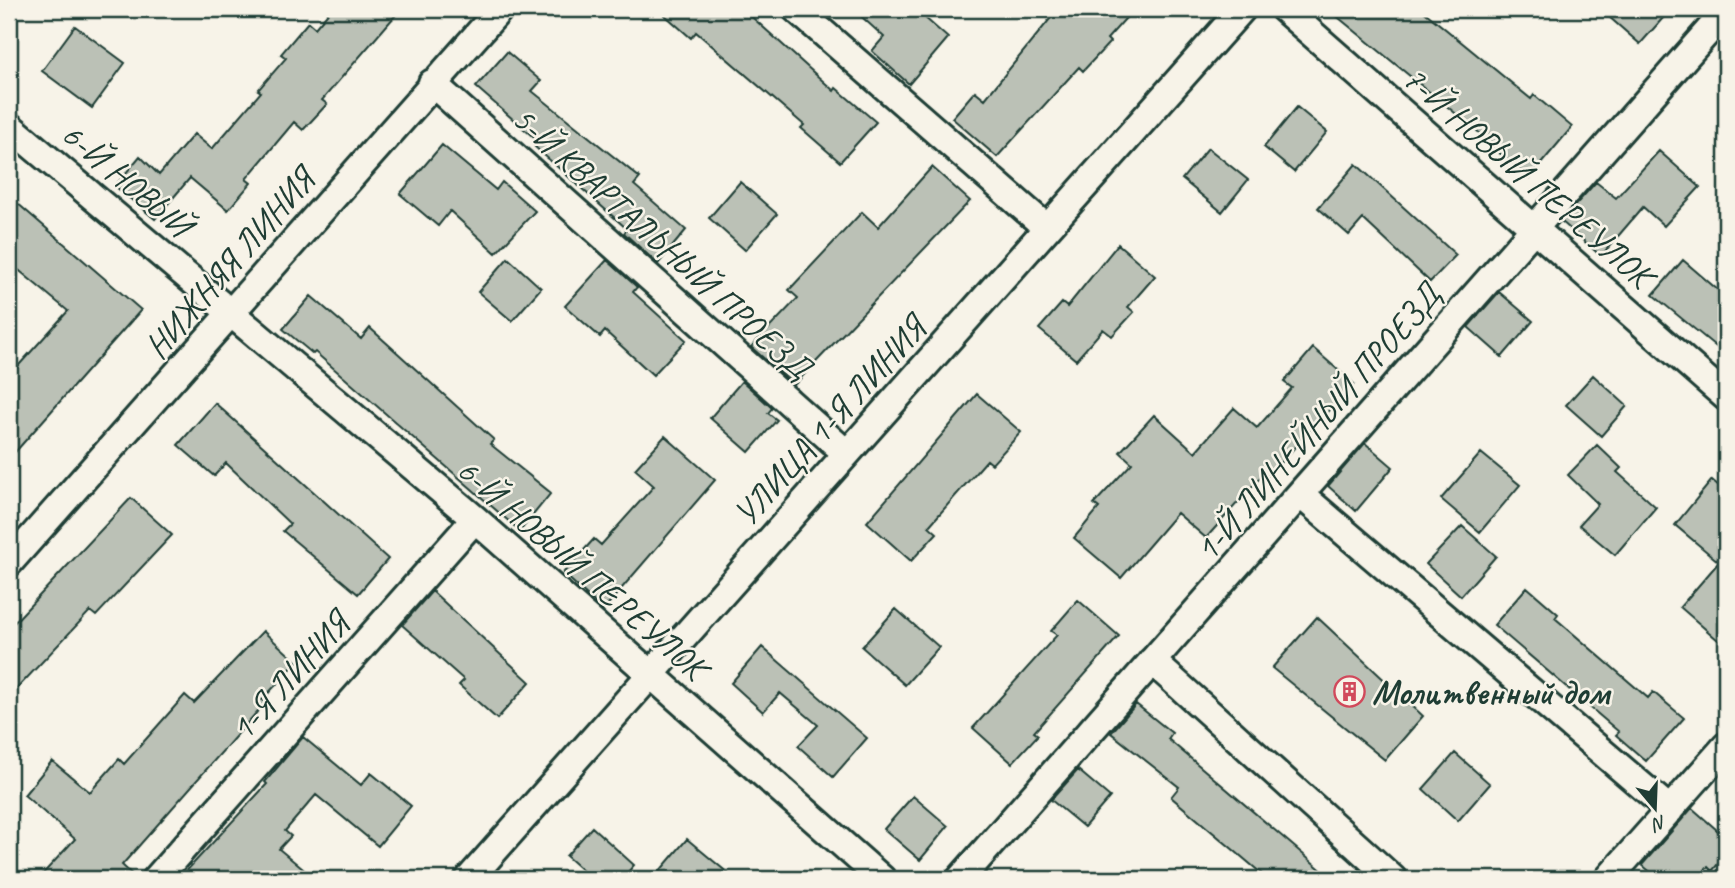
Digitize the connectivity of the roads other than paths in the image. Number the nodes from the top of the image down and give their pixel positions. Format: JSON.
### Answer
{"nodes":[{"id":1,"x":500,"y":9,"type":"edge"},
{"id":2,"x":796,"y":9,"type":"edge"},
{"id":3,"x":1242,"y":9,"type":"edge"},
{"id":4,"x":1284,"y":9,"type":"edge"},
{"id":5,"x":1726,"y":11,"type":"edge"},
{"id":6,"x":432,"y":83,"type":"junction"},
{"id":7,"x":9,"y":125,"type":"edge"},
{"id":8,"x":1047,"y":228,"type":"junction"},
{"id":9,"x":1534,"y":228,"type":"junction"},
{"id":10,"x":234,"y":312,"type":"junction"},
{"id":11,"x":1726,"y":397,"type":"edge"},
{"id":12,"x":846,"y":453,"type":"junction"},
{"id":13,"x":1300,"y":494,"type":"junction"},
{"id":14,"x":475,"y":519,"type":"junction"},
{"id":15,"x":9,"y":563,"type":"edge"},
{"id":16,"x":1152,"y":661,"type":"junction"},
{"id":17,"x":652,"y":675,"type":"junction"},
{"id":18,"x":1726,"y":746,"type":"edge"},
{"id":19,"x":1670,"y":810,"type":"junction"},
{"id":20,"x":156,"y":879,"type":"edge"},
{"id":21,"x":469,"y":879,"type":"edge"},
{"id":22,"x":882,"y":879,"type":"edge"},
{"id":23,"x":960,"y":879,"type":"edge"},
{"id":24,"x":1393,"y":879,"type":"edge"},
{"id":25,"x":1608,"y":879,"type":"edge"}],
"edges":[{"from":1,"to":6,"type":"street","name":"НИЖНЯЯ ЛИНИЯ"},
{"from":2,"to":8,"type":"street"},
{"from":3,"to":8,"type":"street","name":"УЛИЦА 1-Я ЛИНИЯ"},
{"from":4,"to":9,"type":"street","name":"7-Й НОВЫЙ ПЕРЕУЛОК"},
{"from":5,"to":9,"type":"street","name":"1-Й ЛИНЕЙНЫЙ ПРОЕЗД"},
{"from":6,"to":10,"type":"street","name":"НИЖНЯЯ ЛИНИЯ"},
{"from":6,"to":12,"type":"street","name":"5-Й КВАРТАЛЬНЫЙ ПРОЕЗД"},
{"from":7,"to":10,"type":"street","name":"6-Й НОВЫЙ"},
{"from":8,"to":12,"type":"street","name":"УЛИЦА 1-Я ЛИНИЯ"},
{"from":9,"to":11,"type":"street","name":"7-Й НОВЫЙ ПЕРЕУЛОК"},
{"from":9,"to":13,"type":"street","name":"1-Й ЛИНЕЙНЫЙ ПРОЕЗД"},
{"from":10,"to":14,"type":"street","name":"6-Й НОВЫЙ ПЕРЕУЛОК"},
{"from":10,"to":15,"type":"street","name":"НИЖНЯЯ ЛИНИЯ"},
{"from":12,"to":17,"type":"street","name":"УЛИЦА 1-Я ЛИНИЯ"},
{"from":13,"to":16,"type":"street","name":"1-Й ЛИНЕЙНЫЙ ПРОЕЗД"},
{"from":13,"to":19,"type":"street"},
{"from":14,"to":17,"type":"street","name":"6-Й НОВЫЙ ПЕРЕУЛОК"},
{"from":14,"to":20,"type":"street","name":"1-Я ЛИНИЯ"},
{"from":16,"to":23,"type":"street","name":"1-Й ЛИНЕЙНЫЙ ПРОЕЗД"},
{"from":16,"to":24,"type":"street"},
{"from":17,"to":21,"type":"street","name":"УЛИЦА 1-Я ЛИНИЯ"},
{"from":17,"to":22,"type":"street","name":"6-Й НОВЫЙ ПЕРЕУЛОК"},
{"from":18,"to":19,"type":"street"},
{"from":19,"to":25,"type":"street"}]}
